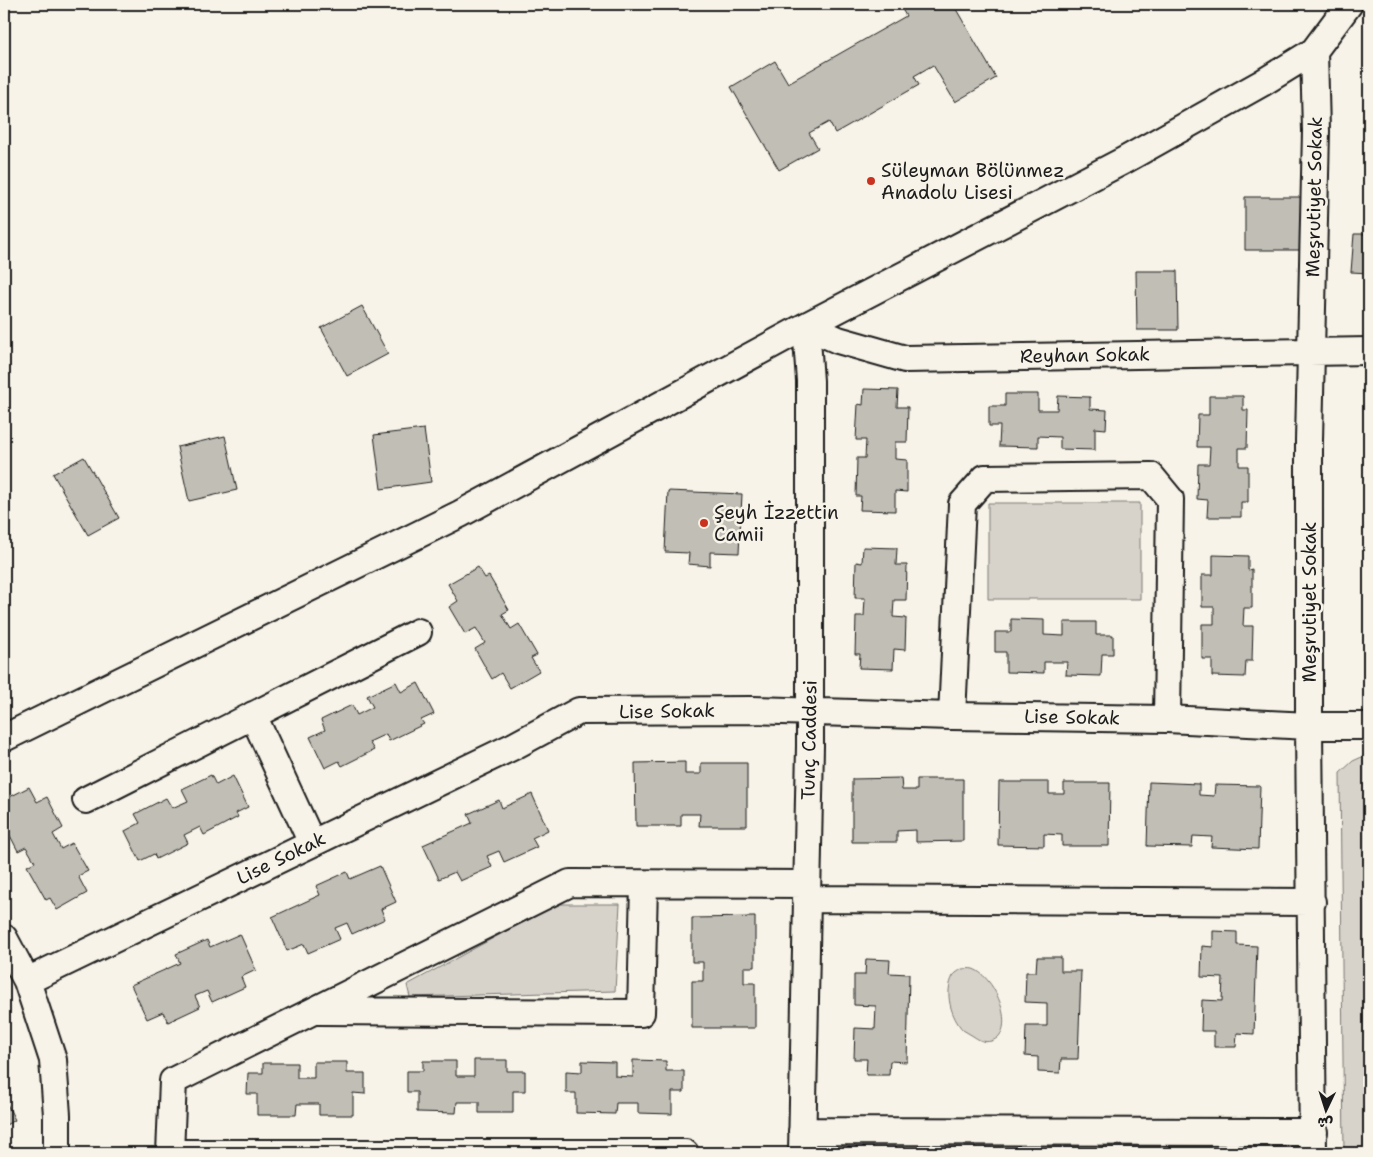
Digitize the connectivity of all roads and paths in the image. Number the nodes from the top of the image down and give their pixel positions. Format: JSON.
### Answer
{"nodes":[{"id":1,"x":1350,"y":4,"type":"edge"},
{"id":2,"x":1314,"y":51,"type":"junction"},
{"id":3,"x":806,"y":326,"type":"junction"},
{"id":4,"x":1369,"y":351,"type":"edge"},
{"id":5,"x":1312,"y":353,"type":"junction"},
{"id":6,"x":418,"y":632,"type":"dead end"},
{"id":7,"x":810,"y":712,"type":"junction"},
{"id":8,"x":253,"y":715,"type":"junction"},
{"id":9,"x":952,"y":716,"type":"junction"},
{"id":10,"x":1168,"y":719,"type":"junction"},
{"id":11,"x":1309,"y":726,"type":"junction"},
{"id":12,"x":1369,"y":726,"type":"edge"},
{"id":13,"x":4,"y":738,"type":"edge"},
{"id":14,"x":86,"y":800,"type":"dead end"},
{"id":15,"x":312,"y":843,"type":"junction"},
{"id":16,"x":644,"y":884,"type":"junction"},
{"id":17,"x":806,"y":891,"type":"junction"},
{"id":18,"x":1312,"y":902,"type":"junction"},
{"id":19,"x":6,"y":949,"type":"edge"},
{"id":20,"x":27,"y":981,"type":"junction"},
{"id":21,"x":313,"y":1011,"type":"junction"},
{"id":22,"x":802,"y":1142,"type":"edge"},
{"id":23,"x":1314,"y":1142,"type":"edge"},
{"id":24,"x":57,"y":1153,"type":"edge"},
{"id":25,"x":685,"y":1153,"type":"edge"}],
"edges":[{"from":1,"to":2,"type":"street"},
{"from":2,"to":3,"type":"street"},
{"from":2,"to":5,"type":"street","name":"Meşrutiyet Sokak"},
{"from":3,"to":5,"type":"street","name":"Reyhan Sokak"},
{"from":3,"to":7,"type":"street","name":"Tunç Caddesi"},
{"from":3,"to":13,"type":"street"},
{"from":4,"to":5,"type":"street","name":"Reyhan Sokak"},
{"from":5,"to":11,"type":"street","name":"Meşrutiyet Sokak"},
{"from":6,"to":8,"type":"street"},
{"from":7,"to":9,"type":"street","name":"Lise Sokak"},
{"from":7,"to":15,"type":"street","name":"Lise Sokak"},
{"from":7,"to":17,"type":"street","name":"Tunç Caddesi"},
{"from":8,"to":14,"type":"street"},
{"from":8,"to":15,"type":"street"},
{"from":9,"to":10,"type":"street","name":"Lise Sokak"},
{"from":9,"to":10,"type":"street"},
{"from":10,"to":11,"type":"street","name":"Lise Sokak"},
{"from":11,"to":12,"type":"street","name":"Lise Sokak"},
{"from":11,"to":18,"type":"street","name":"Meşrutiyet Sokak"},
{"from":15,"to":20,"type":"street","name":"Lise Sokak"},
{"from":16,"to":17,"type":"street"},
{"from":16,"to":21,"type":"street"},
{"from":16,"to":21,"type":"street"},
{"from":17,"to":18,"type":"street"},
{"from":17,"to":22,"type":"street","name":"Tunç Caddesi"},
{"from":18,"to":23,"type":"street","name":"Meşrutiyet Sokak"},
{"from":19,"to":20,"type":"street"},
{"from":20,"to":24,"type":"street"},
{"from":21,"to":25,"type":"street"},
{"from":22,"to":23,"type":"street"}]}
